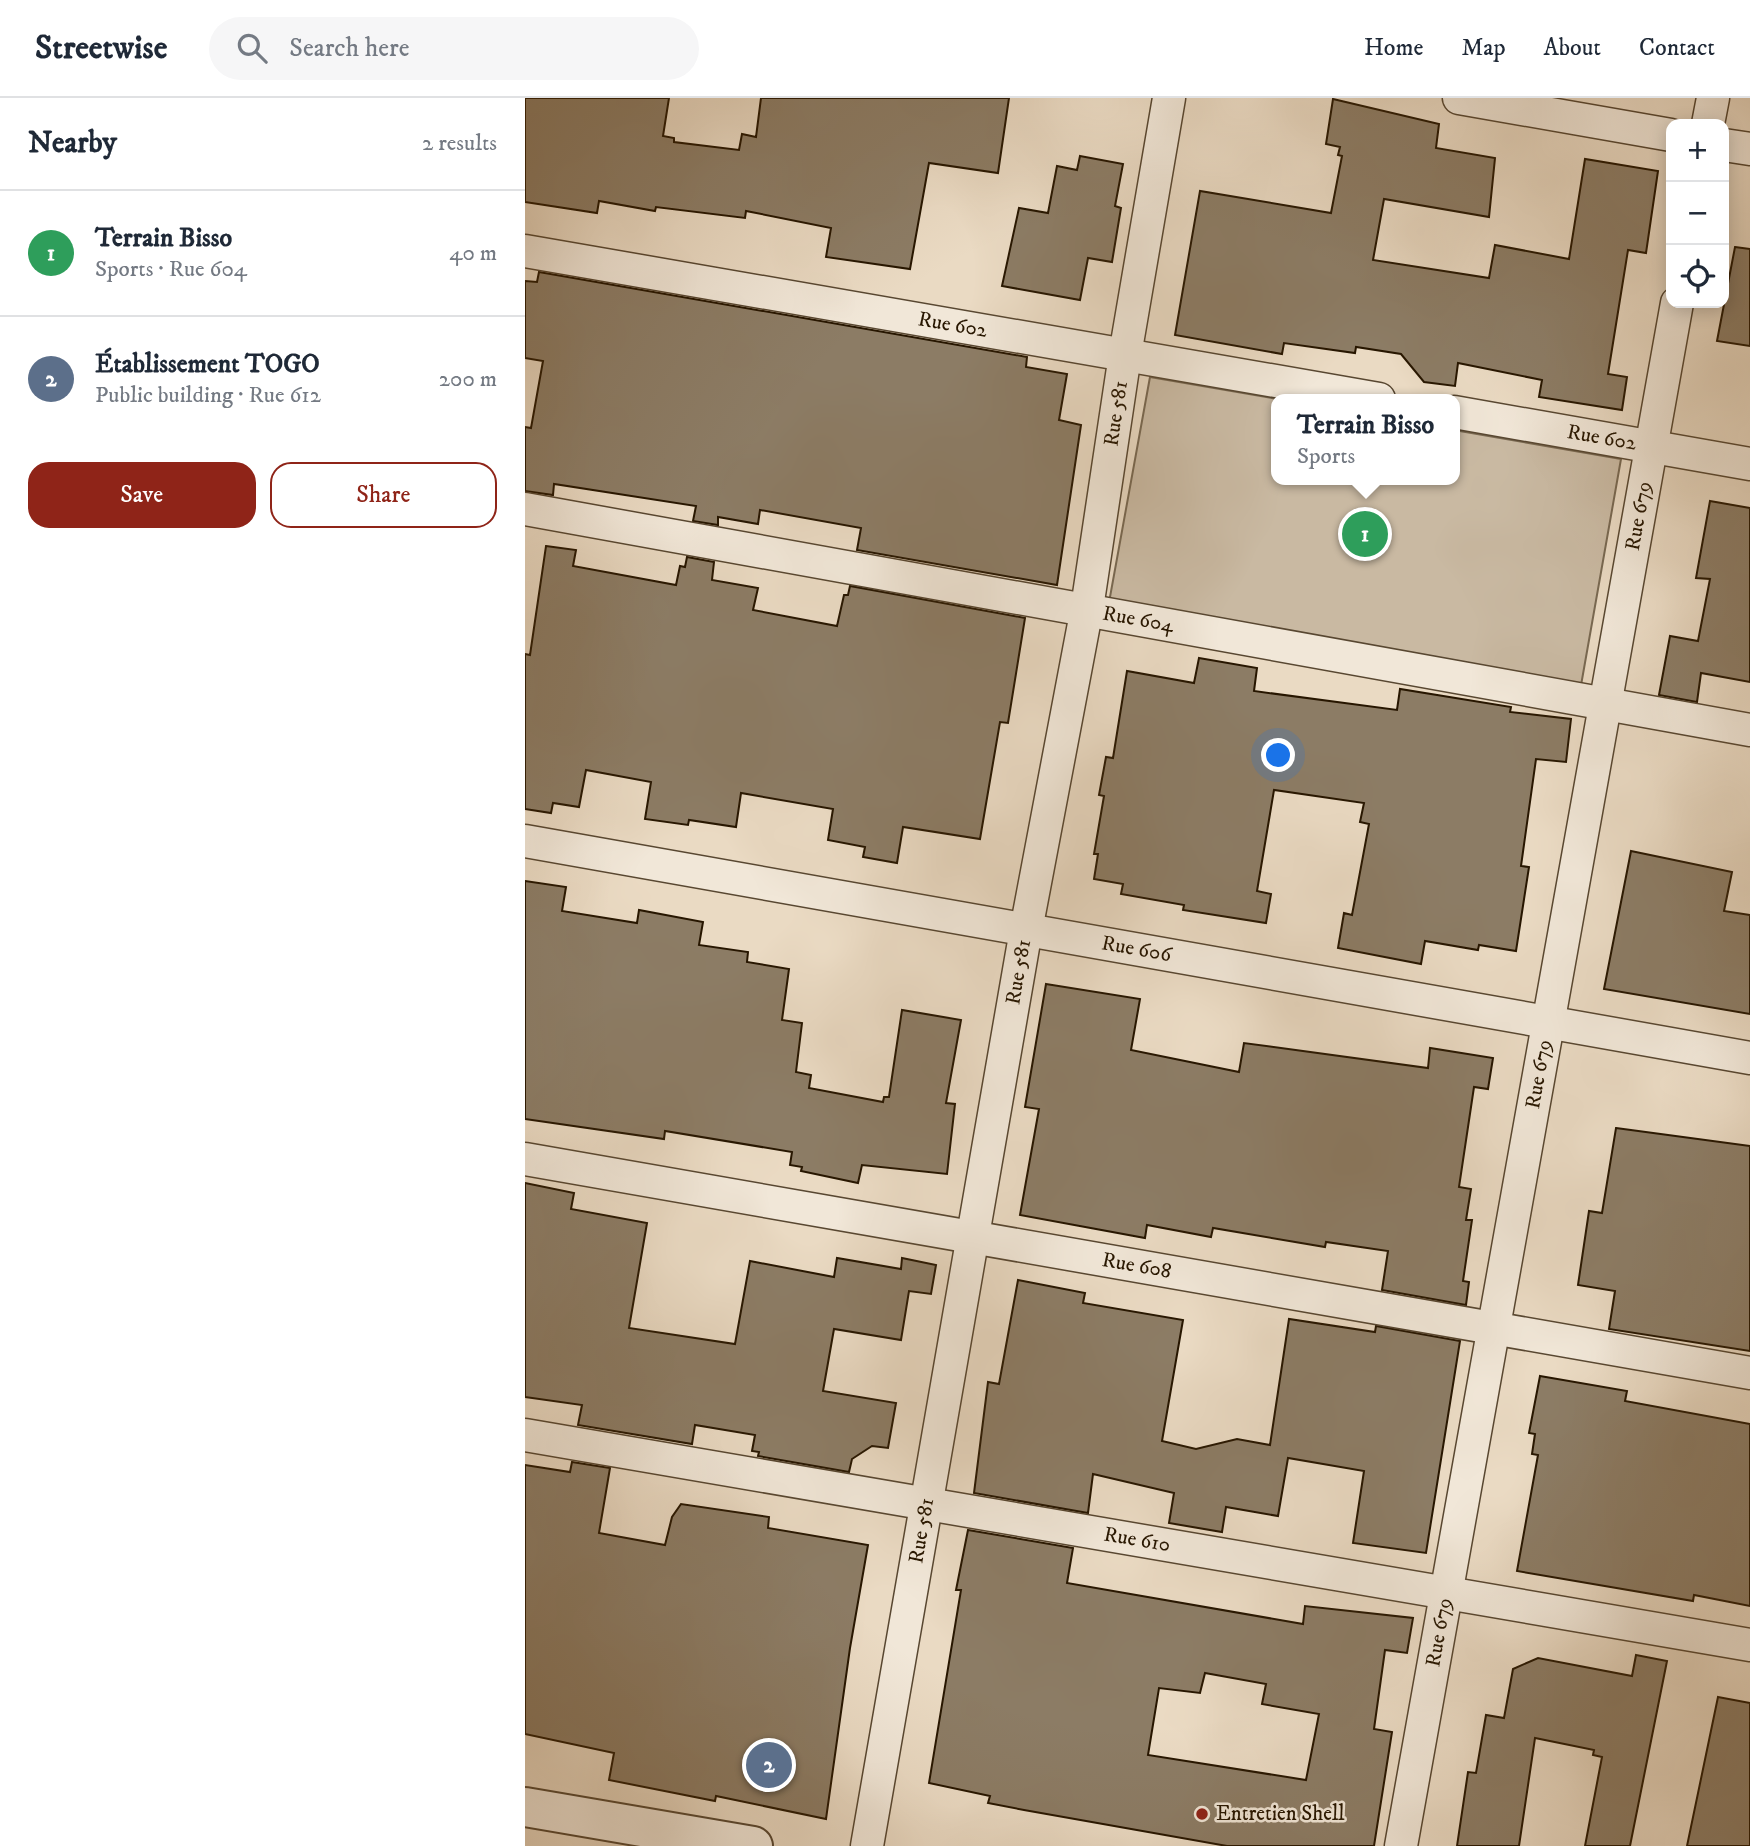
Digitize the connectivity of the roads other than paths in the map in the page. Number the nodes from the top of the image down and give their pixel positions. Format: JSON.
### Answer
{"nodes":[{"id":1,"x":1169,"y":98,"type":"edge"},
{"id":2,"x":1459,"y":98,"type":"edge"},
{"id":3,"x":1713,"y":98,"type":"edge"},
{"id":4,"x":1709,"y":119,"type":"edge"},
{"id":5,"x":1666,"y":134,"type":"edge"},
{"id":6,"x":1729,"y":146,"type":"edge"},
{"id":7,"x":1750,"y":149,"type":"edge"},
{"id":8,"x":525,"y":251,"type":"edge"},
{"id":9,"x":1676,"y":308,"type":"edge"},
{"id":10,"x":1125,"y":355,"type":"junction"},
{"id":11,"x":1351,"y":394,"type":"edge"},
{"id":12,"x":1460,"y":413,"type":"edge"},
{"id":13,"x":1651,"y":447,"type":"junction"},
{"id":14,"x":1750,"y":464,"type":"edge"},
{"id":15,"x":525,"y":509,"type":"edge"},
{"id":16,"x":1087,"y":608,"type":"junction"},
{"id":17,"x":1605,"y":703,"type":"junction"},
{"id":18,"x":1750,"y":730,"type":"edge"},
{"id":19,"x":525,"y":841,"type":"edge"},
{"id":20,"x":1026,"y":930,"type":"junction"},
{"id":21,"x":1548,"y":1022,"type":"junction"},
{"id":22,"x":1750,"y":1058,"type":"edge"},
{"id":23,"x":525,"y":1159,"type":"edge"},
{"id":24,"x":972,"y":1237,"type":"junction"},
{"id":25,"x":1493,"y":1328,"type":"junction"},
{"id":26,"x":1750,"y":1373,"type":"edge"},
{"id":27,"x":525,"y":1435,"type":"edge"},
{"id":28,"x":926,"y":1504,"type":"junction"},
{"id":29,"x":1446,"y":1593,"type":"junction"},
{"id":30,"x":1750,"y":1645,"type":"edge"},
{"id":31,"x":525,"y":1807,"type":"edge"},
{"id":32,"x":753,"y":1846,"type":"edge"},
{"id":33,"x":867,"y":1846,"type":"edge"},
{"id":34,"x":1401,"y":1846,"type":"edge"}],
"edges":[{"from":1,"to":10,"type":"street","name":"Rue 581"},
{"from":2,"to":5,"type":"street"},
{"from":3,"to":4,"type":"street"},
{"from":6,"to":7,"type":"street"},
{"from":8,"to":10,"type":"street","name":"Rue 602"},
{"from":9,"to":13,"type":"street","name":"Rue 679"},
{"from":10,"to":11,"type":"street","name":"Rue 602"},
{"from":10,"to":16,"type":"street","name":"Rue 581"},
{"from":12,"to":13,"type":"street","name":"Rue 602"},
{"from":13,"to":14,"type":"street","name":"Rue 602"},
{"from":13,"to":17,"type":"street","name":"Rue 679"},
{"from":15,"to":16,"type":"street","name":"Rue 604"},
{"from":16,"to":17,"type":"street","name":"Rue 604"},
{"from":16,"to":20,"type":"street","name":"Rue 581"},
{"from":17,"to":18,"type":"street","name":"Rue 604"},
{"from":17,"to":21,"type":"street","name":"Rue 679"},
{"from":19,"to":20,"type":"street","name":"Rue 606"},
{"from":20,"to":21,"type":"street","name":"Rue 606"},
{"from":20,"to":24,"type":"street","name":"Rue 581"},
{"from":21,"to":22,"type":"street","name":"Rue 606"},
{"from":21,"to":25,"type":"street","name":"Rue 679"},
{"from":23,"to":24,"type":"street","name":"Rue 608"},
{"from":24,"to":25,"type":"street","name":"Rue 608"},
{"from":24,"to":28,"type":"street","name":"Rue 581"},
{"from":25,"to":26,"type":"street","name":"Rue 608"},
{"from":25,"to":29,"type":"street","name":"Rue 679"},
{"from":27,"to":28,"type":"street","name":"Rue 610"},
{"from":28,"to":29,"type":"street","name":"Rue 610"},
{"from":28,"to":33,"type":"street","name":"Rue 581"},
{"from":29,"to":30,"type":"street","name":"Rue 610"},
{"from":29,"to":34,"type":"street","name":"Rue 679"},
{"from":31,"to":32,"type":"street"}]}
